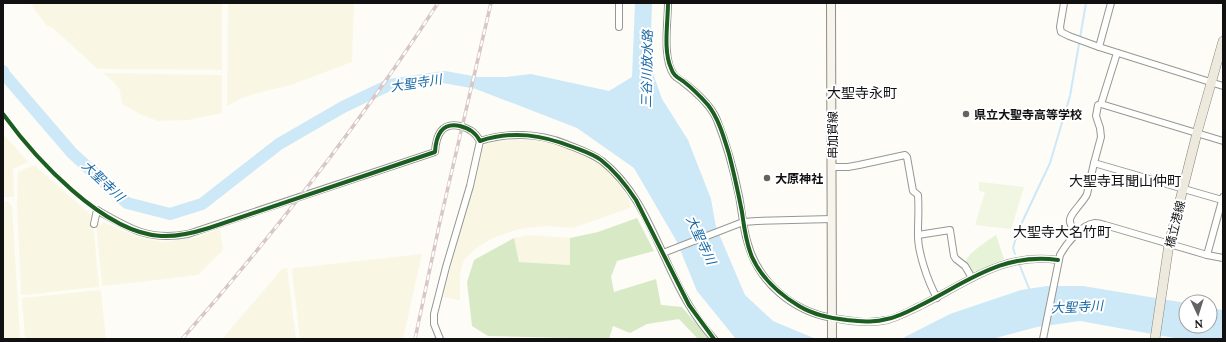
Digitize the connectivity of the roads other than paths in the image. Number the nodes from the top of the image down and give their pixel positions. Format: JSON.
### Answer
{"nodes":[{"id":1,"x":619,"y":3,"type":"edge"},
{"id":2,"x":668,"y":3,"type":"edge"},
{"id":3,"x":831,"y":3,"type":"edge"},
{"id":4,"x":1064,"y":3,"type":"edge"},
{"id":5,"x":1111,"y":3,"type":"edge"},
{"id":6,"x":618,"y":27,"type":"dead end"},
{"id":7,"x":1223,"y":40,"type":"edge"},
{"id":8,"x":1097,"y":46,"type":"junction"},
{"id":9,"x":1117,"y":53,"type":"junction"},
{"id":10,"x":1212,"y":82,"type":"junction"},
{"id":11,"x":1223,"y":86,"type":"edge"},
{"id":12,"x":1101,"y":104,"type":"junction"},
{"id":13,"x":1197,"y":133,"type":"junction"},
{"id":14,"x":1223,"y":140,"type":"edge"},
{"id":15,"x":480,"y":141,"type":"junction"},
{"id":16,"x":1094,"y":163,"type":"junction"},
{"id":17,"x":832,"y":167,"type":"junction"},
{"id":18,"x":1184,"y":188,"type":"junction"},
{"id":19,"x":1223,"y":199,"type":"edge"},
{"id":20,"x":832,"y":219,"type":"junction"},
{"id":21,"x":740,"y":223,"type":"junction"},
{"id":22,"x":94,"y":224,"type":"dead end"},
{"id":23,"x":1076,"y":234,"type":"junction"},
{"id":24,"x":918,"y":235,"type":"junction"},
{"id":25,"x":1169,"y":244,"type":"junction"},
{"id":26,"x":663,"y":254,"type":"junction"},
{"id":27,"x":1207,"y":254,"type":"junction"},
{"id":28,"x":1223,"y":258,"type":"edge"},
{"id":29,"x":1058,"y":260,"type":"junction"},
{"id":30,"x":972,"y":278,"type":"junction"},
{"id":31,"x":936,"y":298,"type":"junction"},
{"id":32,"x":832,"y":321,"type":"junction"},
{"id":33,"x":1043,"y":338,"type":"edge"},
{"id":34,"x":440,"y":339,"type":"edge"},
{"id":35,"x":714,"y":339,"type":"edge"},
{"id":36,"x":832,"y":339,"type":"edge"},
{"id":37,"x":1155,"y":339,"type":"edge"}],
"edges":[{"from":1,"to":6,"type":"street"},
{"from":2,"to":21,"type":"street"},
{"from":3,"to":17,"type":"main road","name":"串加賀線"},
{"from":4,"to":8,"type":"street"},
{"from":5,"to":8,"type":"street"},
{"from":7,"to":10,"type":"main road","name":"橋立港線"},
{"from":8,"to":9,"type":"street"},
{"from":9,"to":10,"type":"street"},
{"from":9,"to":12,"type":"street"},
{"from":10,"to":11,"type":"street"},
{"from":10,"to":13,"type":"main road","name":"橋立港線"},
{"from":12,"to":13,"type":"street"},
{"from":12,"to":16,"type":"street"},
{"from":13,"to":14,"type":"street"},
{"from":13,"to":18,"type":"main road","name":"橋立港線"},
{"from":15,"to":22,"type":"street"},
{"from":15,"to":26,"type":"street"},
{"from":15,"to":34,"type":"street"},
{"from":16,"to":18,"type":"street"},
{"from":16,"to":23,"type":"street"},
{"from":17,"to":20,"type":"main road","name":"串加賀線"},
{"from":17,"to":24,"type":"street"},
{"from":18,"to":19,"type":"street"},
{"from":18,"to":25,"type":"main road","name":"橋立港線"},
{"from":19,"to":27,"type":"street"},
{"from":20,"to":21,"type":"street"},
{"from":20,"to":32,"type":"main road","name":"串加賀線"},
{"from":21,"to":26,"type":"street"},
{"from":21,"to":32,"type":"street"},
{"from":23,"to":25,"type":"street"},
{"from":23,"to":29,"type":"street"},
{"from":24,"to":30,"type":"street"},
{"from":24,"to":31,"type":"street"},
{"from":25,"to":27,"type":"street"},
{"from":25,"to":37,"type":"main road","name":"橋立港線"},
{"from":26,"to":35,"type":"street"},
{"from":27,"to":28,"type":"street"},
{"from":29,"to":30,"type":"street"},
{"from":29,"to":33,"type":"street"},
{"from":30,"to":31,"type":"street"},
{"from":31,"to":32,"type":"street"},
{"from":32,"to":36,"type":"main road","name":"串加賀線"}]}
